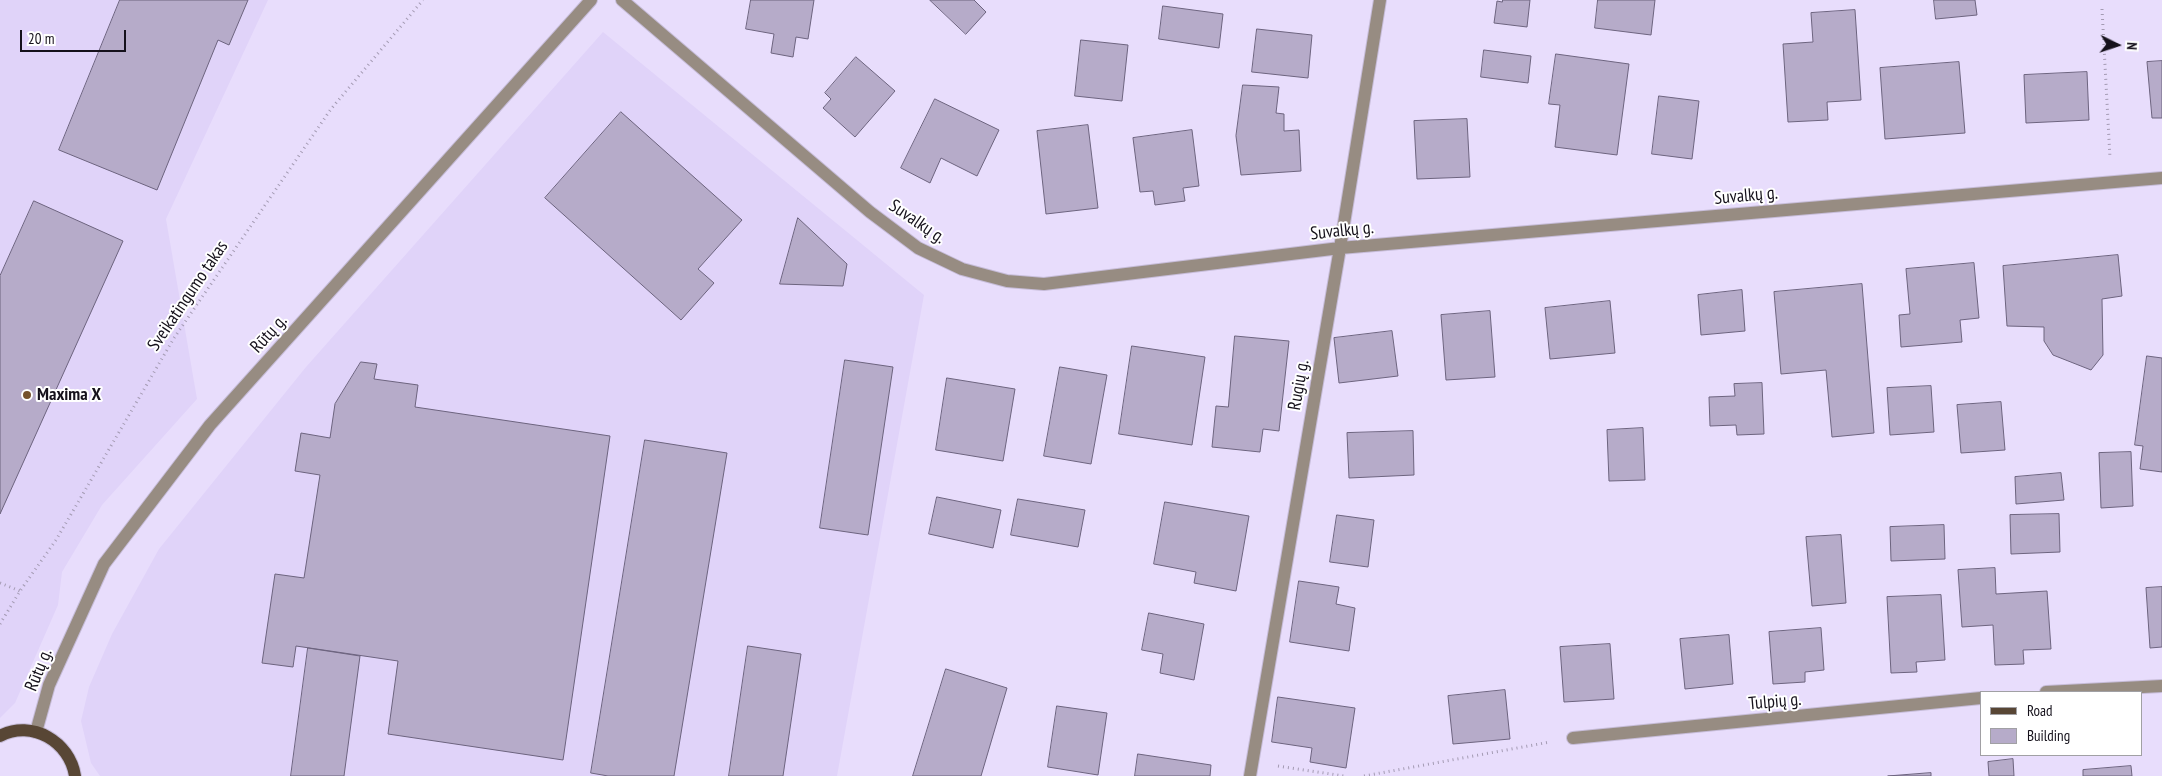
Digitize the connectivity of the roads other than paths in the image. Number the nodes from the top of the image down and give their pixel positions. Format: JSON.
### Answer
{"nodes":[{"id":1,"x":591,"y":0,"type":"edge"},
{"id":2,"x":622,"y":0,"type":"edge"},
{"id":3,"x":1380,"y":0,"type":"edge"},
{"id":4,"x":2162,"y":178,"type":"edge"},
{"id":5,"x":1340,"y":248,"type":"junction"},
{"id":6,"x":2162,"y":686,"type":"edge"},
{"id":7,"x":2065,"y":691,"type":"edge"},
{"id":8,"x":1980,"y":698,"type":"edge"},
{"id":9,"x":36,"y":732,"type":"junction"},
{"id":10,"x":0,"y":736,"type":"edge"},
{"id":11,"x":1573,"y":738,"type":"road end"},
{"id":12,"x":75,"y":776,"type":"edge"},
{"id":13,"x":1250,"y":776,"type":"edge"}],
"edges":[{"from":1,"to":9,"type":"street","name":"Rūtų g."},
{"from":2,"to":5,"type":"street","name":"Suvalkų g."},
{"from":3,"to":5,"type":"street","name":"Rugių g."},
{"from":4,"to":5,"type":"street","name":"Suvalkų g."},
{"from":5,"to":13,"type":"street","name":"Rugių g."},
{"from":6,"to":7,"type":"street"},
{"from":8,"to":11,"type":"street","name":"Tulpių g."},
{"from":9,"to":10,"type":"main road"},
{"from":9,"to":12,"type":"main road"}]}
